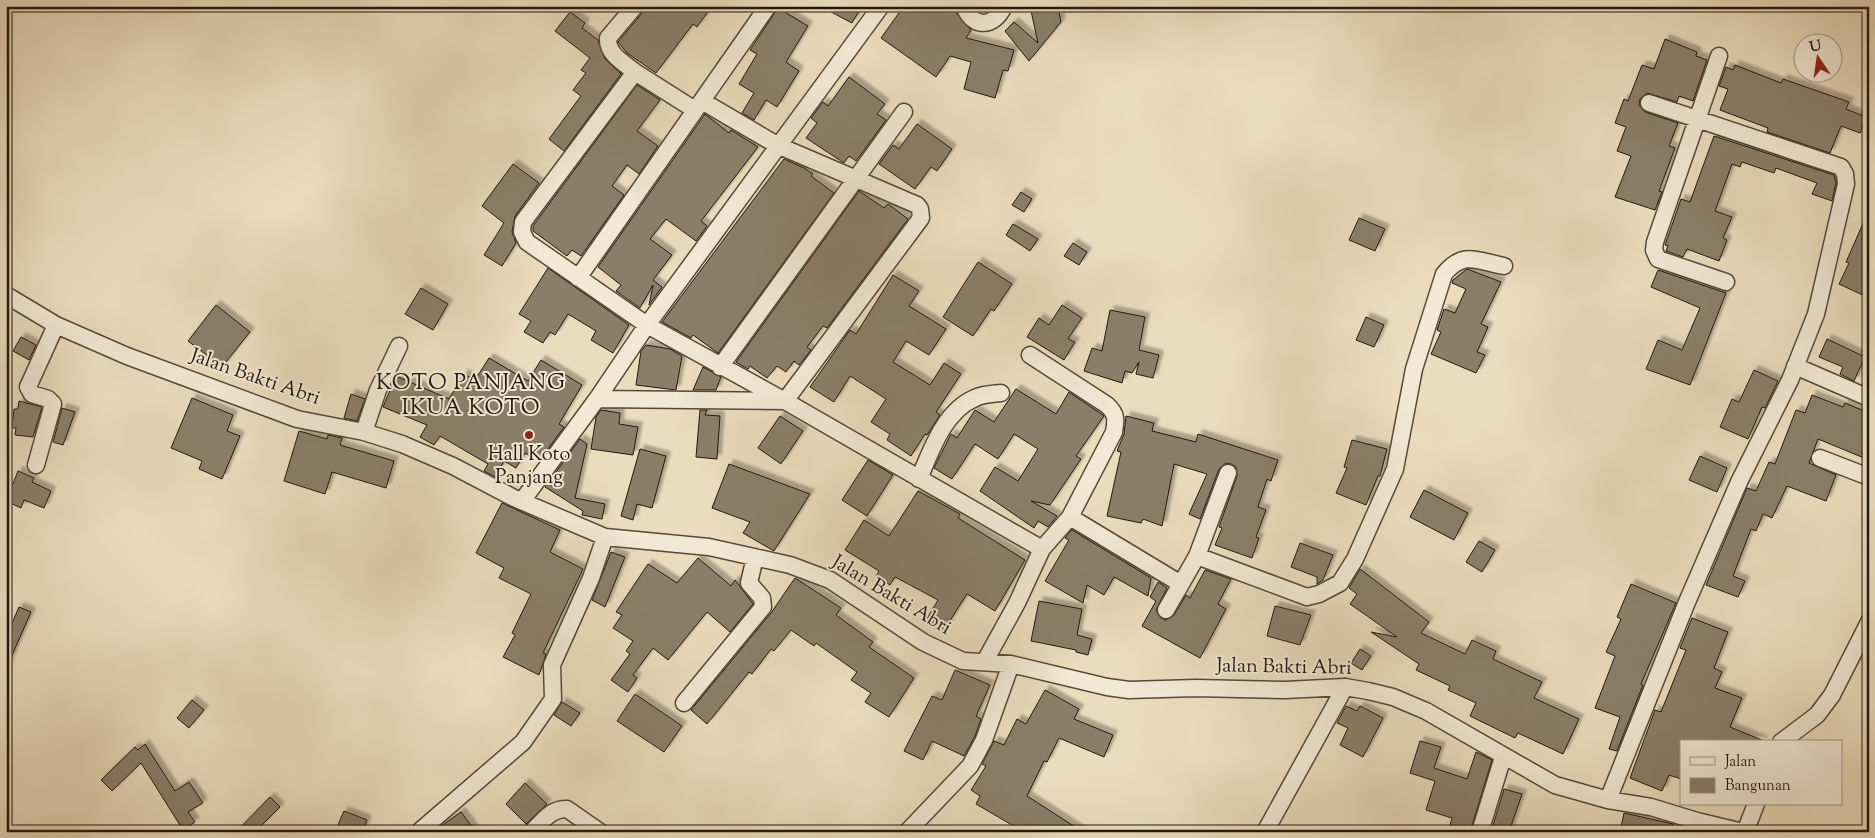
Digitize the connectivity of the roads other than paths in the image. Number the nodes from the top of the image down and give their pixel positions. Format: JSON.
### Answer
{"nodes":[{"id":1,"x":635,"y":6,"type":"edge"},
{"id":2,"x":768,"y":6,"type":"edge"},
{"id":3,"x":882,"y":6,"type":"edge"},
{"id":4,"x":964,"y":6,"type":"edge"},
{"id":5,"x":1004,"y":6,"type":"edge"},
{"id":6,"x":1719,"y":56,"type":"dead end"},
{"id":7,"x":634,"y":72,"type":"junction"},
{"id":8,"x":1649,"y":103,"type":"dead end"},
{"id":9,"x":699,"y":106,"type":"junction"},
{"id":10,"x":904,"y":112,"type":"dead end"},
{"id":11,"x":1696,"y":119,"type":"junction"},
{"id":12,"x":778,"y":145,"type":"junction"},
{"id":13,"x":855,"y":180,"type":"junction"},
{"id":14,"x":1504,"y":266,"type":"dead end"},
{"id":15,"x":578,"y":278,"type":"junction"},
{"id":16,"x":1726,"y":282,"type":"dead end"},
{"id":17,"x":6,"y":295,"type":"edge"},
{"id":18,"x":56,"y":325,"type":"junction"},
{"id":19,"x":647,"y":325,"type":"junction"},
{"id":20,"x":399,"y":346,"type":"dead end"},
{"id":21,"x":1030,"y":355,"type":"dead end"},
{"id":22,"x":1795,"y":366,"type":"junction"},
{"id":23,"x":720,"y":367,"type":"junction"},
{"id":24,"x":1002,"y":393,"type":"dead end"},
{"id":25,"x":597,"y":398,"type":"junction"},
{"id":26,"x":1869,"y":398,"type":"edge"},
{"id":27,"x":786,"y":401,"type":"junction"},
{"id":28,"x":364,"y":432,"type":"junction"},
{"id":29,"x":1820,"y":458,"type":"dead end"},
{"id":30,"x":36,"y":465,"type":"dead end"},
{"id":31,"x":1228,"y":473,"type":"dead end"},
{"id":32,"x":1869,"y":477,"type":"edge"},
{"id":33,"x":919,"y":480,"type":"junction"},
{"id":34,"x":522,"y":501,"type":"junction"},
{"id":35,"x":1070,"y":517,"type":"junction"},
{"id":36,"x":605,"y":536,"type":"junction"},
{"id":37,"x":1042,"y":549,"type":"junction"},
{"id":38,"x":1197,"y":556,"type":"junction"},
{"id":39,"x":755,"y":557,"type":"junction"},
{"id":40,"x":1181,"y":584,"type":"junction"},
{"id":41,"x":1166,"y":610,"type":"dead end"},
{"id":42,"x":1869,"y":622,"type":"edge"},
{"id":43,"x":984,"y":661,"type":"junction"},
{"id":44,"x":1011,"y":664,"type":"junction"},
{"id":45,"x":1345,"y":687,"type":"junction"},
{"id":46,"x":684,"y":703,"type":"dead end"},
{"id":47,"x":1785,"y":740,"type":"edge"},
{"id":48,"x":1503,"y":757,"type":"junction"},
{"id":49,"x":1608,"y":800,"type":"junction"},
{"id":50,"x":1755,"y":806,"type":"edge"},
{"id":51,"x":422,"y":832,"type":"edge"},
{"id":52,"x":532,"y":832,"type":"edge"},
{"id":53,"x":600,"y":832,"type":"edge"},
{"id":54,"x":908,"y":832,"type":"edge"},
{"id":55,"x":1265,"y":832,"type":"edge"},
{"id":56,"x":1480,"y":832,"type":"edge"},
{"id":57,"x":1744,"y":832,"type":"edge"}],
"edges":[{"from":1,"to":7,"type":"street"},
{"from":2,"to":9,"type":"street"},
{"from":3,"to":12,"type":"street"},
{"from":4,"to":5,"type":"street"},
{"from":6,"to":11,"type":"street"},
{"from":7,"to":9,"type":"street"},
{"from":7,"to":15,"type":"street"},
{"from":8,"to":11,"type":"street"},
{"from":9,"to":12,"type":"street"},
{"from":9,"to":15,"type":"street"},
{"from":10,"to":13,"type":"street"},
{"from":11,"to":16,"type":"street"},
{"from":11,"to":22,"type":"street"},
{"from":12,"to":13,"type":"street"},
{"from":12,"to":19,"type":"street"},
{"from":13,"to":23,"type":"street"},
{"from":13,"to":27,"type":"street"},
{"from":14,"to":38,"type":"street"},
{"from":15,"to":19,"type":"street"},
{"from":17,"to":18,"type":"street","name":"Jalan Bakti Abri"},
{"from":18,"to":28,"type":"street","name":"Jalan Bakti Abri"},
{"from":18,"to":30,"type":"street"},
{"from":19,"to":23,"type":"street"},
{"from":19,"to":25,"type":"street"},
{"from":20,"to":28,"type":"street"},
{"from":21,"to":35,"type":"street"},
{"from":22,"to":26,"type":"street"},
{"from":22,"to":49,"type":"street"},
{"from":23,"to":27,"type":"street"},
{"from":24,"to":33,"type":"street"},
{"from":25,"to":27,"type":"street"},
{"from":25,"to":34,"type":"street"},
{"from":27,"to":33,"type":"street"},
{"from":28,"to":34,"type":"street","name":"Jalan Bakti Abri"},
{"from":29,"to":32,"type":"street"},
{"from":31,"to":38,"type":"street"},
{"from":33,"to":37,"type":"street"},
{"from":34,"to":36,"type":"street","name":"Jalan Bakti Abri"},
{"from":35,"to":37,"type":"street"},
{"from":35,"to":40,"type":"street"},
{"from":36,"to":39,"type":"street","name":"Jalan Bakti Abri"},
{"from":36,"to":51,"type":"street"},
{"from":37,"to":43,"type":"street"},
{"from":38,"to":40,"type":"street"},
{"from":39,"to":43,"type":"street","name":"Jalan Bakti Abri"},
{"from":39,"to":46,"type":"street"},
{"from":40,"to":41,"type":"street"},
{"from":42,"to":47,"type":"street"},
{"from":43,"to":44,"type":"street","name":"Jalan Bakti Abri"},
{"from":44,"to":45,"type":"street","name":"Jalan Bakti Abri"},
{"from":44,"to":54,"type":"street"},
{"from":45,"to":48,"type":"street","name":"Jalan Bakti Abri"},
{"from":45,"to":55,"type":"street"},
{"from":48,"to":49,"type":"street","name":"Jalan Bakti Abri"},
{"from":48,"to":56,"type":"street"},
{"from":49,"to":57,"type":"street","name":"Jalan Bakti Abri"},
{"from":50,"to":57,"type":"street"},
{"from":52,"to":53,"type":"street"}]}
